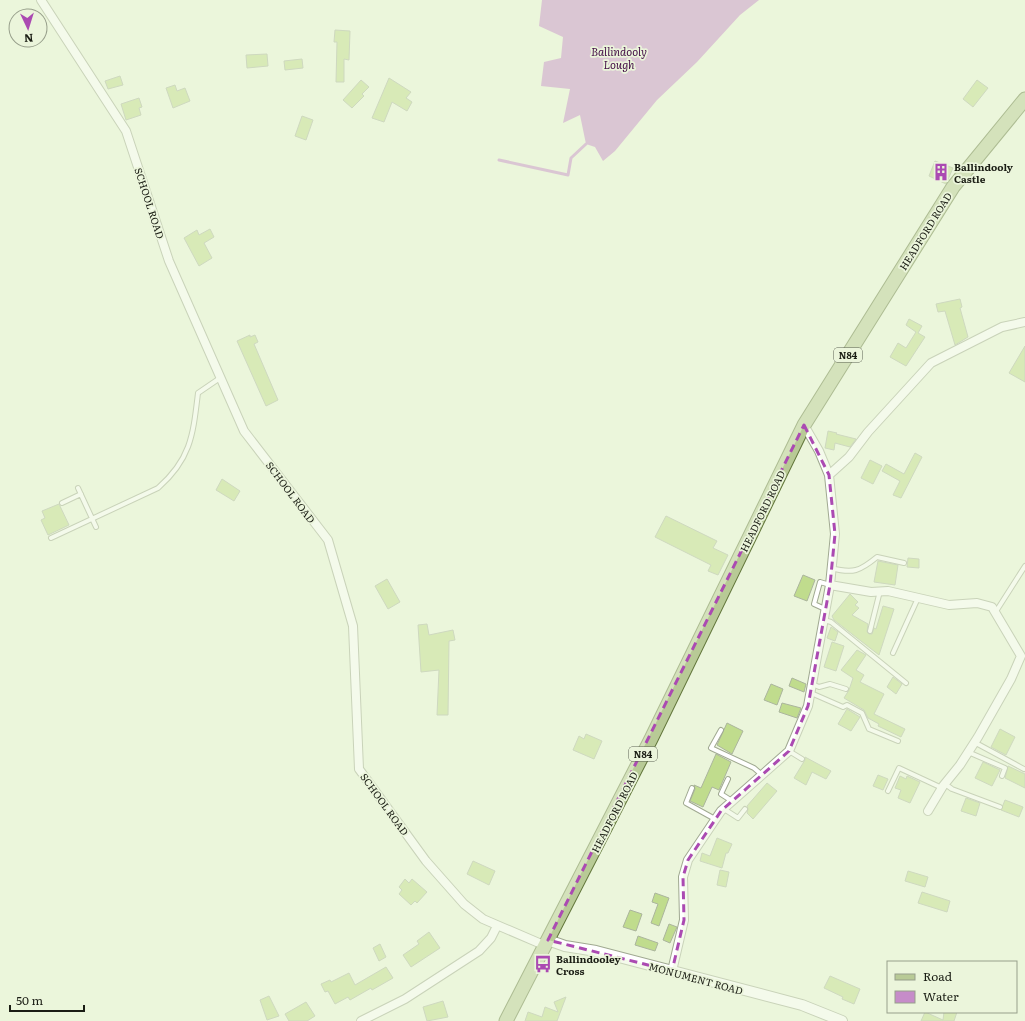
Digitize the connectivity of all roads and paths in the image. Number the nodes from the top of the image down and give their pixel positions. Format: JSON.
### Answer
{"nodes":[{"id":1,"x":42,"y":0,"type":"edge"},
{"id":2,"x":1025,"y":99,"type":"edge"},
{"id":3,"x":1025,"y":322,"type":"edge"},
{"id":4,"x":220,"y":378,"type":"junction"},
{"id":5,"x":804,"y":425,"type":"junction"},
{"id":6,"x":829,"y":475,"type":"junction"},
{"id":7,"x":78,"y":488,"type":"dead end"},
{"id":8,"x":81,"y":494,"type":"junction"},
{"id":9,"x":62,"y":503,"type":"dead end"},
{"id":10,"x":92,"y":519,"type":"junction"},
{"id":11,"x":96,"y":527,"type":"dead end"},
{"id":12,"x":51,"y":538,"type":"dead end"},
{"id":13,"x":904,"y":563,"type":"dead end"},
{"id":14,"x":1025,"y":566,"type":"edge"},
{"id":15,"x":831,"y":568,"type":"junction"},
{"id":16,"x":830,"y":585,"type":"junction"},
{"id":17,"x":880,"y":591,"type":"junction"},
{"id":18,"x":918,"y":598,"type":"junction"},
{"id":19,"x":826,"y":609,"type":"junction"},
{"id":20,"x":995,"y":613,"type":"junction"},
{"id":21,"x":824,"y":620,"type":"junction"},
{"id":22,"x":870,"y":631,"type":"dead end"},
{"id":23,"x":894,"y":653,"type":"dead end"},
{"id":24,"x":1023,"y":658,"type":"edge"},
{"id":25,"x":906,"y":683,"type":"dead end"},
{"id":26,"x":812,"y":684,"type":"junction"},
{"id":27,"x":846,"y":689,"type":"dead end"},
{"id":28,"x":811,"y":693,"type":"junction"},
{"id":29,"x":721,"y":730,"type":"dead end"},
{"id":30,"x":898,"y":741,"type":"dead end"},
{"id":31,"x":974,"y":742,"type":"junction"},
{"id":32,"x":789,"y":751,"type":"junction"},
{"id":33,"x":968,"y":752,"type":"junction"},
{"id":34,"x":802,"y":759,"type":"dead end"},
{"id":35,"x":1024,"y":769,"type":"dead end"},
{"id":36,"x":762,"y":775,"type":"junction"},
{"id":37,"x":1002,"y":776,"type":"dead end"},
{"id":38,"x":728,"y":779,"type":"dead end"},
{"id":39,"x":943,"y":786,"type":"junction"},
{"id":40,"x":692,"y":788,"type":"dead end"},
{"id":41,"x":888,"y":791,"type":"dead end"},
{"id":42,"x":732,"y":801,"type":"junction"},
{"id":43,"x":1000,"y":807,"type":"dead end"},
{"id":44,"x":724,"y":808,"type":"junction"},
{"id":45,"x":745,"y":809,"type":"dead end"},
{"id":46,"x":928,"y":811,"type":"dead end"},
{"id":47,"x":715,"y":819,"type":"junction"},
{"id":48,"x":497,"y":926,"type":"junction"},
{"id":49,"x":546,"y":945,"type":"junction"},
{"id":50,"x":672,"y":971,"type":"junction"},
{"id":51,"x":361,"y":1021,"type":"edge"},
{"id":52,"x":506,"y":1021,"type":"edge"},
{"id":53,"x":842,"y":1021,"type":"edge"}],
"edges":[{"from":1,"to":4,"type":"street","name":"SCHOOL ROAD"},
{"from":2,"to":5,"type":"main road","name":"HEADFORD ROAD","number":"N84"},
{"from":3,"to":6,"type":"street"},
{"from":4,"to":10,"type":"lane"},
{"from":4,"to":48,"type":"street","name":"SCHOOL ROAD"},
{"from":5,"to":6,"type":"street"},
{"from":5,"to":49,"type":"main road","name":"HEADFORD ROAD","number":"N84"},
{"from":6,"to":15,"type":"street"},
{"from":7,"to":8,"type":"lane"},
{"from":8,"to":9,"type":"lane"},
{"from":8,"to":10,"type":"lane"},
{"from":10,"to":11,"type":"lane"},
{"from":10,"to":12,"type":"lane"},
{"from":13,"to":15,"type":"lane"},
{"from":14,"to":20,"type":"lane"},
{"from":15,"to":16,"type":"street"},
{"from":16,"to":17,"type":"street"},
{"from":16,"to":19,"type":"street"},
{"from":16,"to":19,"type":"lane"},
{"from":17,"to":18,"type":"street"},
{"from":17,"to":22,"type":"lane"},
{"from":18,"to":20,"type":"street"},
{"from":18,"to":23,"type":"lane"},
{"from":19,"to":21,"type":"street"},
{"from":20,"to":24,"type":"street"},
{"from":21,"to":25,"type":"lane"},
{"from":21,"to":26,"type":"street"},
{"from":24,"to":31,"type":"street"},
{"from":26,"to":27,"type":"lane"},
{"from":26,"to":28,"type":"street"},
{"from":28,"to":30,"type":"lane"},
{"from":28,"to":32,"type":"street"},
{"from":29,"to":36,"type":"lane"},
{"from":31,"to":33,"type":"street"},
{"from":31,"to":35,"type":"lane"},
{"from":32,"to":34,"type":"lane"},
{"from":32,"to":36,"type":"street"},
{"from":33,"to":37,"type":"lane"},
{"from":33,"to":39,"type":"street"},
{"from":36,"to":42,"type":"street"},
{"from":38,"to":42,"type":"lane"},
{"from":39,"to":41,"type":"lane"},
{"from":39,"to":43,"type":"lane"},
{"from":39,"to":46,"type":"street"},
{"from":40,"to":47,"type":"lane"},
{"from":42,"to":44,"type":"street"},
{"from":44,"to":45,"type":"lane"},
{"from":44,"to":47,"type":"street"},
{"from":47,"to":50,"type":"street"},
{"from":48,"to":49,"type":"street","name":"SCHOOL ROAD"},
{"from":48,"to":51,"type":"street"},
{"from":49,"to":50,"type":"street","name":"MONUMENT ROAD"},
{"from":49,"to":52,"type":"main road","number":"N84"},
{"from":50,"to":53,"type":"street","name":"MONUMENT ROAD"}]}
